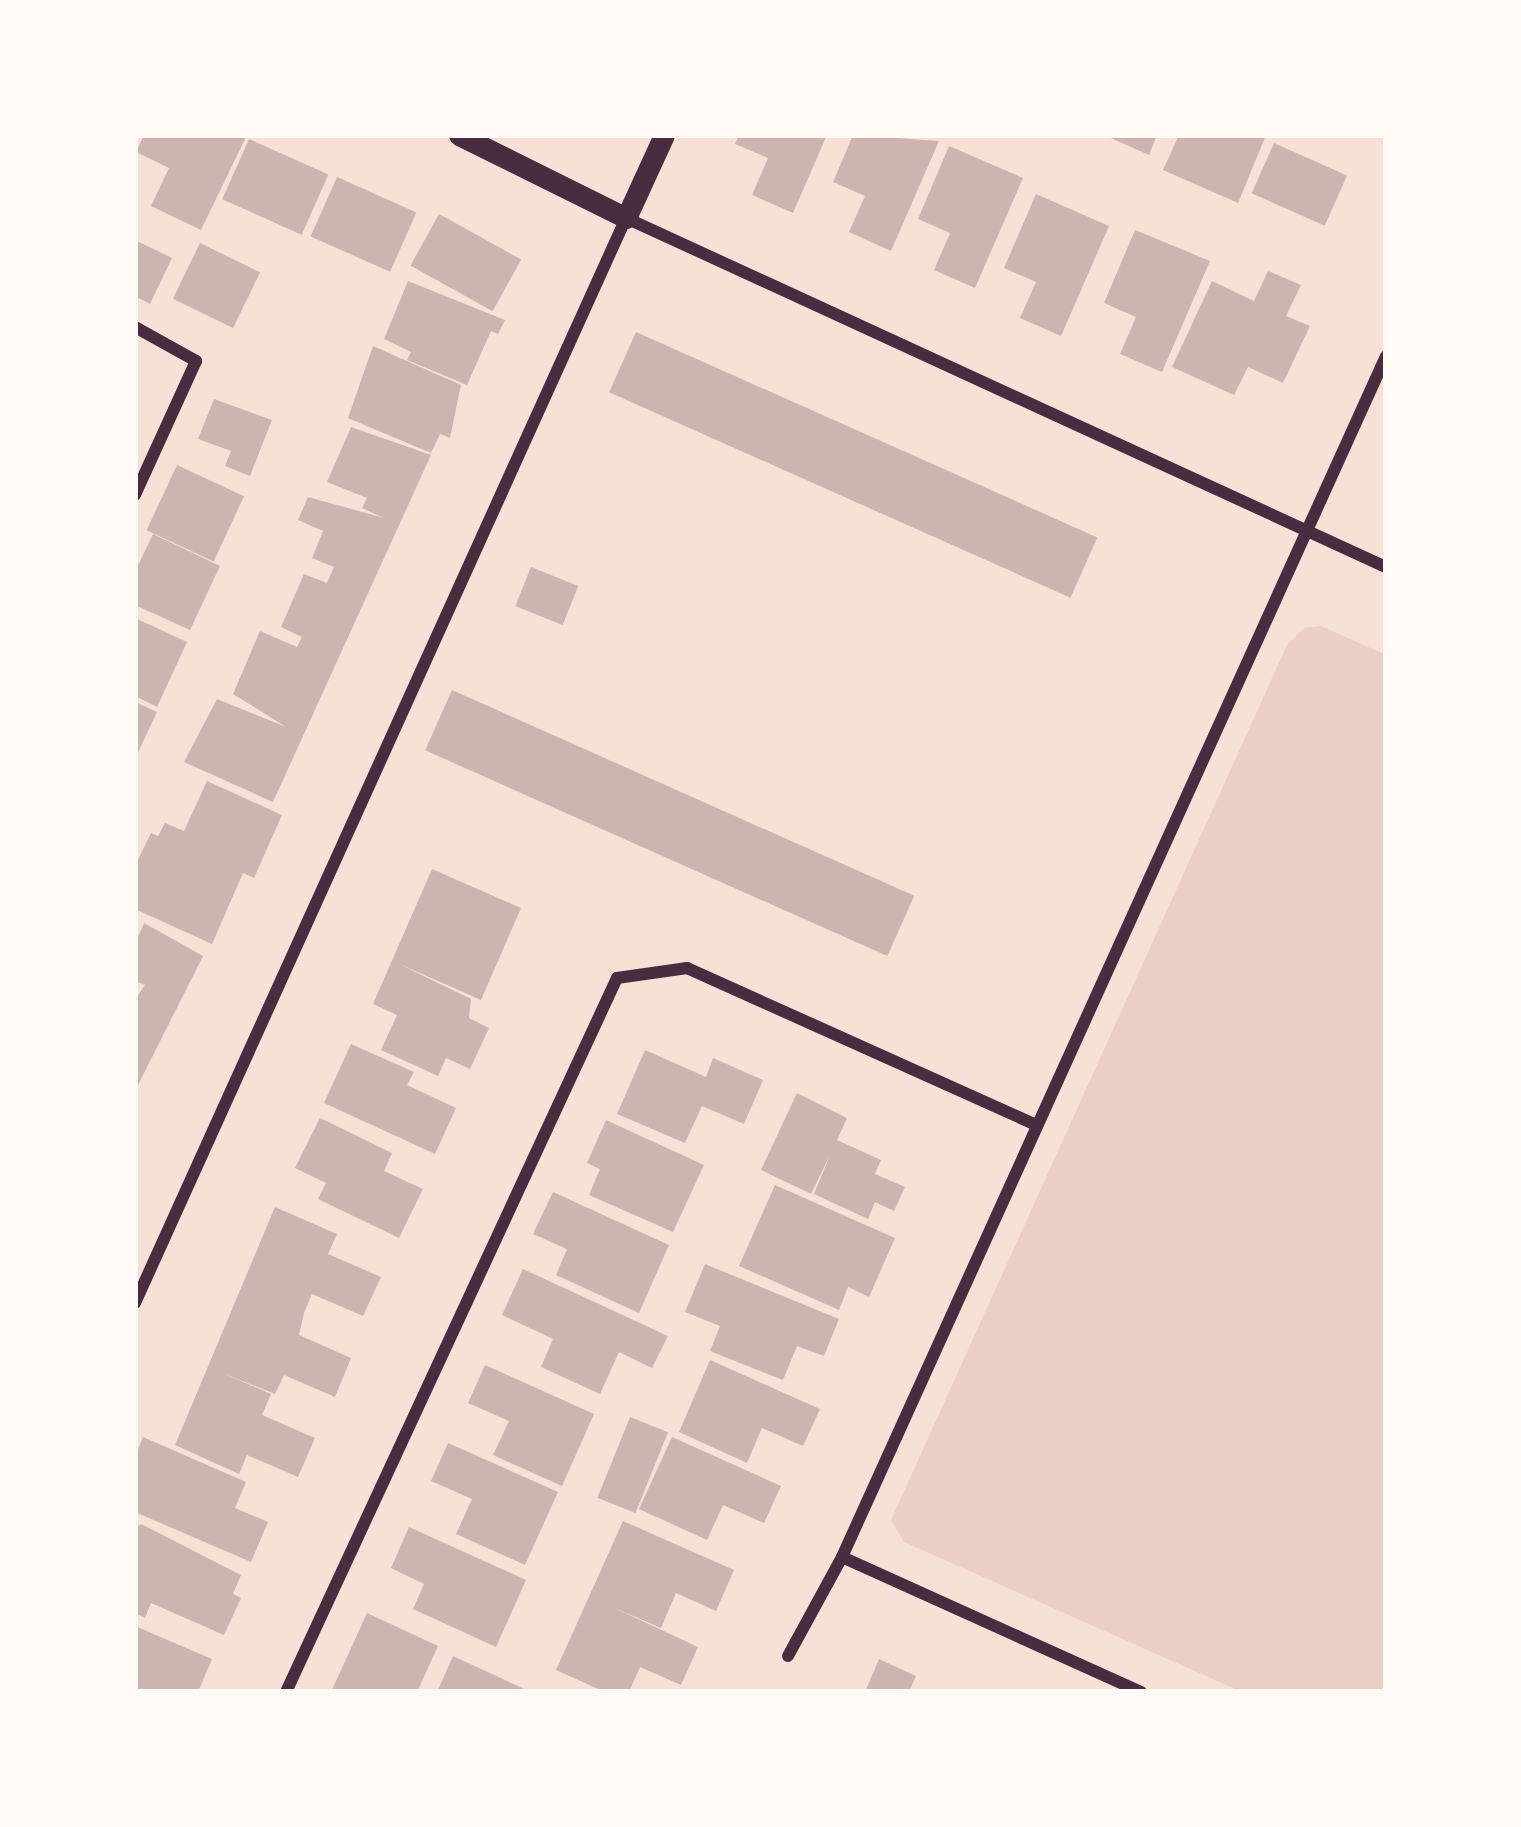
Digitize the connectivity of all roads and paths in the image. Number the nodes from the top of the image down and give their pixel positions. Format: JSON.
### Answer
{"nodes":[{"id":1,"x":459,"y":135,"type":"edge"},
{"id":2,"x":664,"y":135,"type":"edge"},
{"id":3,"x":626,"y":218,"type":"junction"},
{"id":4,"x":135,"y":327,"type":"edge"},
{"id":5,"x":1386,"y":356,"type":"edge"},
{"id":6,"x":135,"y":495,"type":"edge"},
{"id":7,"x":1307,"y":529,"type":"junction"},
{"id":8,"x":1386,"y":567,"type":"edge"},
{"id":9,"x":1037,"y":1125,"type":"junction"},
{"id":10,"x":135,"y":1303,"type":"edge"},
{"id":11,"x":842,"y":1557,"type":"junction"},
{"id":12,"x":788,"y":1657,"type":"dead end"},
{"id":13,"x":286,"y":1692,"type":"edge"},
{"id":14,"x":1141,"y":1692,"type":"edge"}],
"edges":[{"from":1,"to":3,"type":"street"},
{"from":2,"to":3,"type":"street"},
{"from":3,"to":7,"type":"street"},
{"from":3,"to":10,"type":"street"},
{"from":4,"to":6,"type":"street"},
{"from":5,"to":7,"type":"street"},
{"from":7,"to":8,"type":"street"},
{"from":7,"to":9,"type":"street"},
{"from":9,"to":11,"type":"street"},
{"from":9,"to":13,"type":"street"},
{"from":11,"to":12,"type":"street"},
{"from":11,"to":14,"type":"street"}]}
